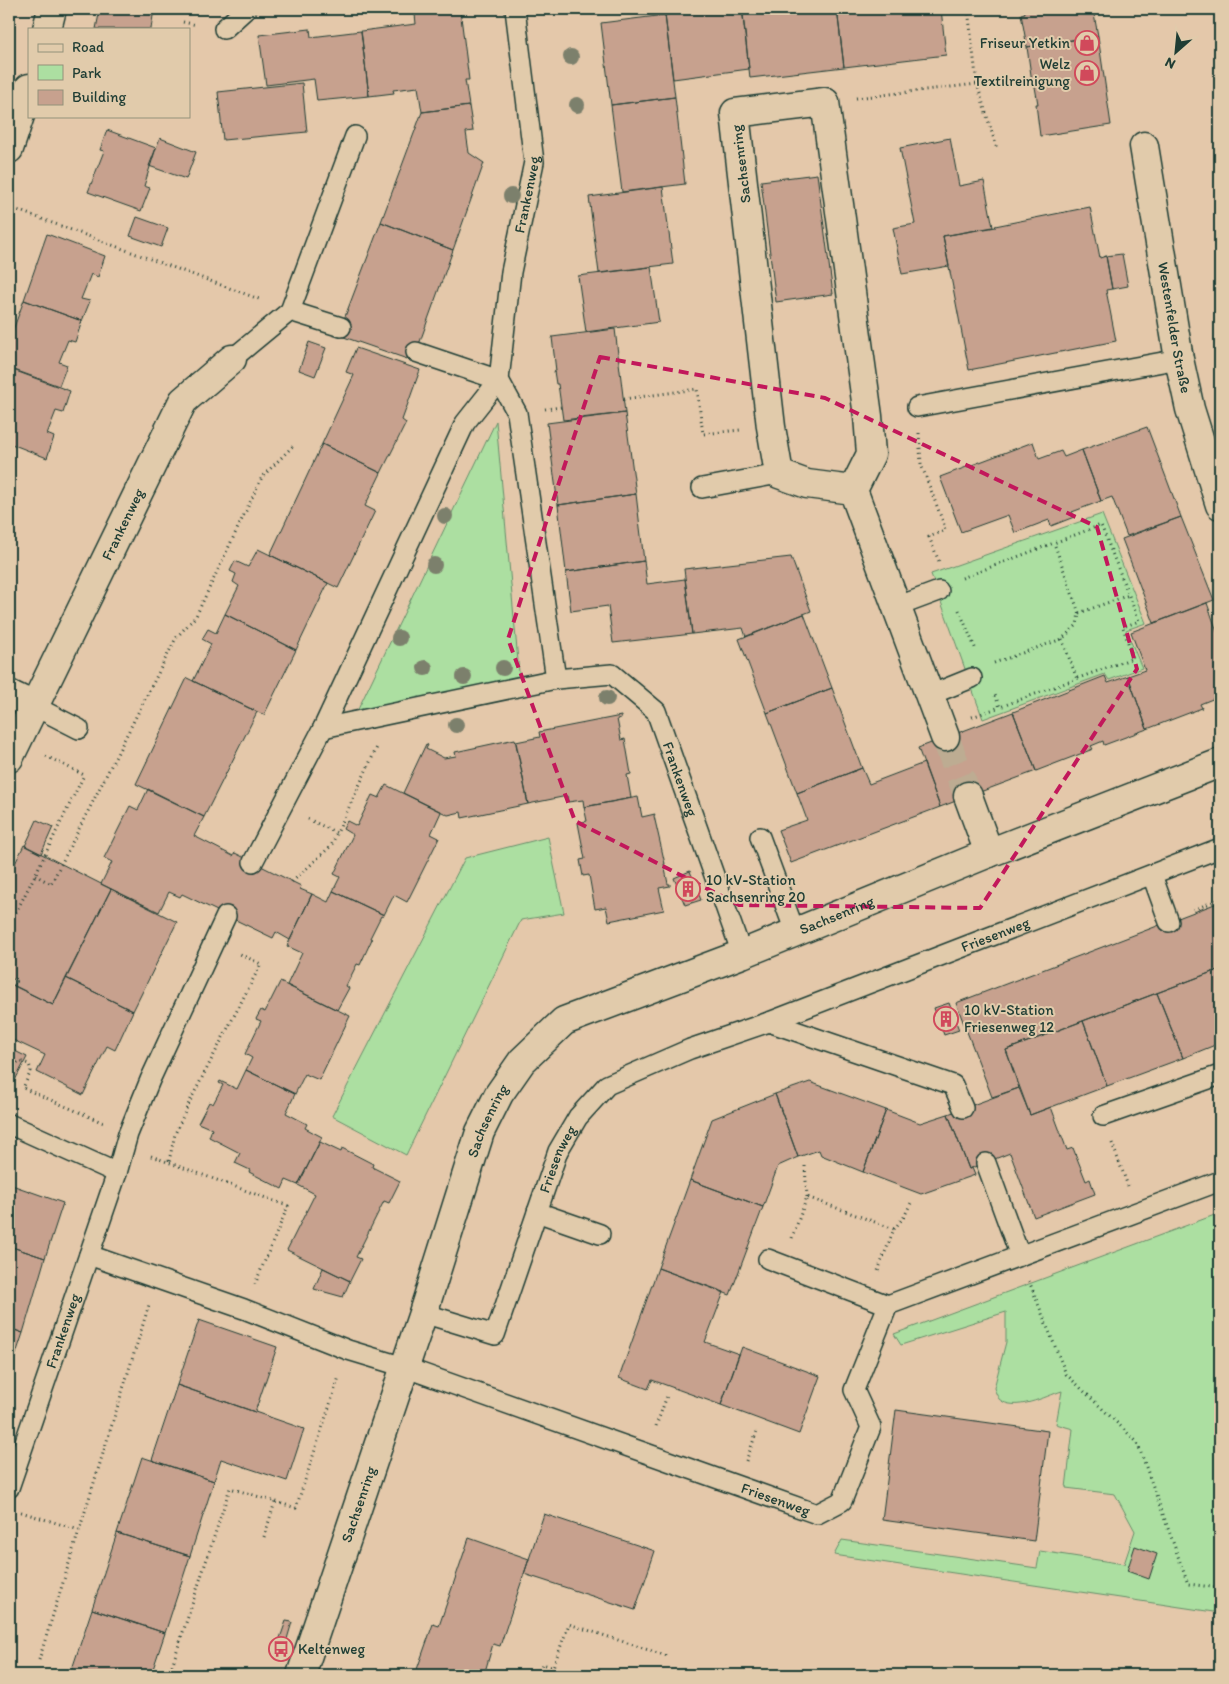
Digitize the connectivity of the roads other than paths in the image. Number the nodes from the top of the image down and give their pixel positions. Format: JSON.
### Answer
{"nodes":[{"id":1,"x":52,"y":9,"type":"edge"},
{"id":2,"x":246,"y":9,"type":"edge"},
{"id":3,"x":515,"y":9,"type":"edge"},
{"id":4,"x":47,"y":28,"type":"edge"},
{"id":5,"x":224,"y":29,"type":"dead end"},
{"id":6,"x":28,"y":91,"type":"edge"},
{"id":7,"x":355,"y":136,"type":"dead end"},
{"id":8,"x":1144,"y":146,"type":"dead end"},
{"id":9,"x":9,"y":148,"type":"edge"},
{"id":10,"x":290,"y":310,"type":"junction"},
{"id":11,"x":341,"y":327,"type":"dead end"},
{"id":12,"x":416,"y":352,"type":"dead end"},
{"id":13,"x":232,"y":359,"type":"joint"},
{"id":14,"x":1179,"y":359,"type":"junction"},
{"id":15,"x":499,"y":380,"type":"junction"},
{"id":16,"x":916,"y":407,"type":"dead end"},
{"id":17,"x":779,"y":474,"type":"junction"},
{"id":18,"x":702,"y":488,"type":"dead end"},
{"id":19,"x":853,"y":490,"type":"junction"},
{"id":20,"x":1220,"y":505,"type":"edge"},
{"id":21,"x":938,"y":591,"type":"dead end"},
{"id":22,"x":896,"y":607,"type":"junction"},
{"id":23,"x":972,"y":678,"type":"dead end"},
{"id":24,"x":556,"y":679,"type":"junction"},
{"id":25,"x":9,"y":694,"type":"edge"},
{"id":26,"x":930,"y":695,"type":"junction"},
{"id":27,"x":34,"y":706,"type":"junction"},
{"id":28,"x":323,"y":728,"type":"junction"},
{"id":29,"x":80,"y":729,"type":"dead end"},
{"id":30,"x":945,"y":738,"type":"tunnel mouth"},
{"id":31,"x":13,"y":750,"type":"edge"},
{"id":32,"x":1220,"y":763,"type":"edge"},
{"id":33,"x":968,"y":796,"type":"tunnel mouth"},
{"id":34,"x":760,"y":837,"type":"dead end"},
{"id":35,"x":1220,"y":848,"type":"edge"},
{"id":36,"x":989,"y":853,"type":"junction"},
{"id":37,"x":253,"y":862,"type":"dead end"},
{"id":38,"x":1152,"y":875,"type":"junction"},
{"id":39,"x":226,"y":916,"type":"dead end"},
{"id":40,"x":1169,"y":922,"type":"dead end"},
{"id":41,"x":795,"y":932,"type":"junction"},
{"id":42,"x":742,"y":954,"type":"junction"},
{"id":43,"x":769,"y":1022,"type":"junction"},
{"id":44,"x":1220,"y":1075,"type":"edge"},
{"id":45,"x":963,"y":1108,"type":"dead end"},
{"id":46,"x":1103,"y":1116,"type":"road end"},
{"id":47,"x":9,"y":1124,"type":"edge"},
{"id":48,"x":986,"y":1163,"type":"dead end"},
{"id":49,"x":117,"y":1173,"type":"junction"},
{"id":50,"x":1220,"y":1181,"type":"edge"},
{"id":51,"x":537,"y":1212,"type":"junction"},
{"id":52,"x":600,"y":1234,"type":"dead end"},
{"id":53,"x":90,"y":1255,"type":"junction"},
{"id":54,"x":1020,"y":1256,"type":"junction"},
{"id":55,"x":775,"y":1262,"type":"road end"},
{"id":56,"x":888,"y":1305,"type":"junction"},
{"id":57,"x":423,"y":1312,"type":"junction"},
{"id":58,"x":404,"y":1367,"type":"junction"},
{"id":59,"x":9,"y":1488,"type":"edge"},
{"id":60,"x":301,"y":1675,"type":"edge"}],
"edges":[{"from":1,"to":4,"type":"street"},
{"from":2,"to":5,"type":"lane"},
{"from":3,"to":15,"type":"lane","name":"Frankenweg"},
{"from":6,"to":9,"type":"street"},
{"from":7,"to":10,"type":"lane"},
{"from":8,"to":14,"type":"street","name":"Westenfelder Straße"},
{"from":10,"to":11,"type":"lane"},
{"from":10,"to":13,"type":"lane"},
{"from":12,"to":15,"type":"lane"},
{"from":13,"to":27,"type":"street","name":"Frankenweg"},
{"from":14,"to":16,"type":"lane"},
{"from":14,"to":20,"type":"street","name":"Westenfelder Straße"},
{"from":15,"to":24,"type":"lane"},
{"from":15,"to":28,"type":"lane"},
{"from":17,"to":18,"type":"lane"},
{"from":17,"to":19,"type":"street"},
{"from":17,"to":19,"type":"street","name":"Sachsenring"},
{"from":19,"to":22,"type":"street"},
{"from":21,"to":22,"type":"lane"},
{"from":22,"to":26,"type":"street"},
{"from":23,"to":26,"type":"lane"},
{"from":24,"to":28,"type":"lane","name":"Frankenweg"},
{"from":24,"to":42,"type":"lane","name":"Frankenweg"},
{"from":25,"to":27,"type":"street"},
{"from":26,"to":30,"type":"street"},
{"from":27,"to":29,"type":"lane"},
{"from":27,"to":31,"type":"street","name":"Frankenweg"},
{"from":28,"to":37,"type":"lane"},
{"from":32,"to":36,"type":"street","name":"Sachsenring"},
{"from":33,"to":36,"type":"street"},
{"from":34,"to":41,"type":"lane"},
{"from":35,"to":38,"type":"lane","name":"Friesenweg"},
{"from":36,"to":41,"type":"street","name":"Sachsenring"},
{"from":38,"to":40,"type":"lane"},
{"from":38,"to":43,"type":"lane","name":"Friesenweg"},
{"from":39,"to":49,"type":"lane","name":"Frankenweg"},
{"from":41,"to":42,"type":"street","name":"Sachsenring"},
{"from":42,"to":57,"type":"street","name":"Sachsenring"},
{"from":43,"to":45,"type":"lane"},
{"from":43,"to":51,"type":"lane","name":"Friesenweg"},
{"from":44,"to":46,"type":"lane"},
{"from":47,"to":49,"type":"lane"},
{"from":48,"to":54,"type":"lane"},
{"from":49,"to":53,"type":"lane","name":"Frankenweg"},
{"from":50,"to":54,"type":"lane"},
{"from":51,"to":52,"type":"lane"},
{"from":51,"to":57,"type":"lane","name":"Friesenweg"},
{"from":53,"to":58,"type":"lane","name":"Friesenweg"},
{"from":53,"to":59,"type":"lane","name":"Frankenweg"},
{"from":54,"to":56,"type":"lane"},
{"from":55,"to":56,"type":"lane"},
{"from":56,"to":58,"type":"lane","name":"Friesenweg"},
{"from":57,"to":58,"type":"street","name":"Sachsenring"},
{"from":58,"to":60,"type":"street","name":"Sachsenring"}]}
